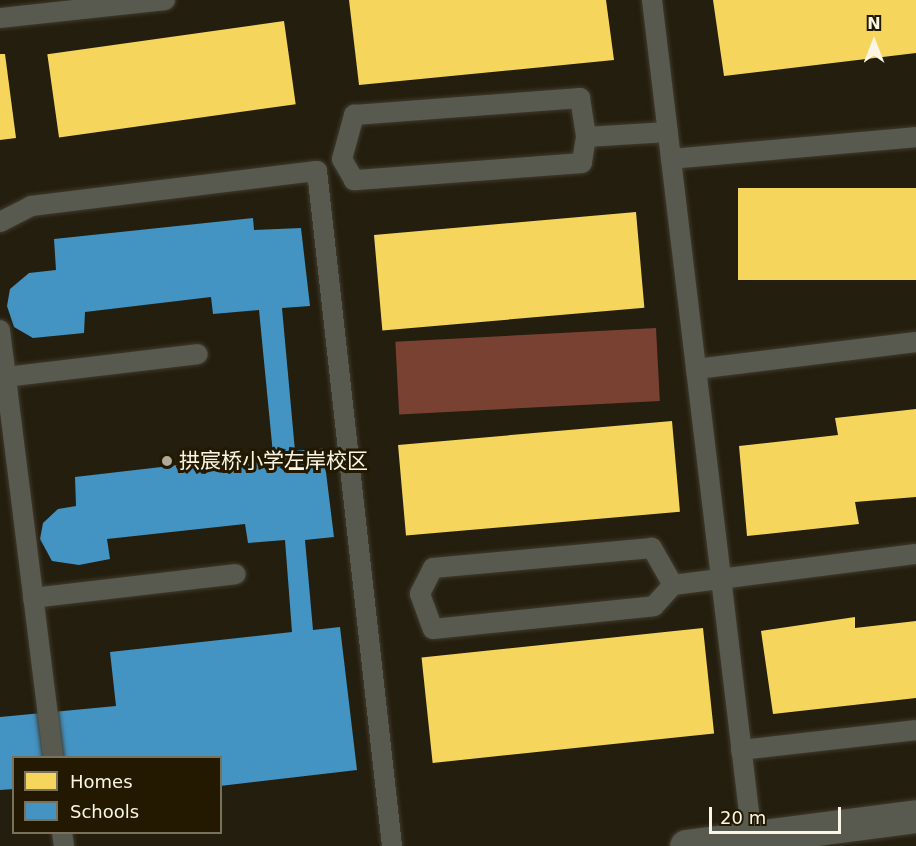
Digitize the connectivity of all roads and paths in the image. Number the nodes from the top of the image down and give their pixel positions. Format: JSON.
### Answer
{"nodes":[{"id":1,"x":165,"y":0,"type":"edge"},
{"id":2,"x":652,"y":0,"type":"edge"},
{"id":3,"x":0,"y":18,"type":"edge"},
{"id":4,"x":668,"y":132,"type":"junction"},
{"id":5,"x":586,"y":137,"type":"junction"},
{"id":6,"x":916,"y":137,"type":"edge"},
{"id":7,"x":671,"y":159,"type":"junction"},
{"id":8,"x":0,"y":222,"type":"edge"},
{"id":9,"x":0,"y":330,"type":"edge"},
{"id":10,"x":916,"y":342,"type":"edge"},
{"id":11,"x":198,"y":354,"type":"dead end"},
{"id":12,"x":696,"y":369,"type":"junction"},
{"id":13,"x":6,"y":377,"type":"junction"},
{"id":14,"x":916,"y":555,"type":"edge"},
{"id":15,"x":236,"y":574,"type":"dead end"},
{"id":16,"x":721,"y":579,"type":"junction"},
{"id":17,"x":673,"y":585,"type":"junction"},
{"id":18,"x":33,"y":598,"type":"junction"},
{"id":19,"x":916,"y":730,"type":"edge"},
{"id":20,"x":741,"y":750,"type":"junction"},
{"id":21,"x":52,"y":756,"type":"edge"},
{"id":22,"x":916,"y":816,"type":"edge"},
{"id":23,"x":752,"y":838,"type":"junction"},
{"id":24,"x":392,"y":846,"type":"edge"},
{"id":25,"x":686,"y":846,"type":"edge"}],
"edges":[{"from":1,"to":3,"type":"lane"},
{"from":2,"to":4,"type":"lane"},
{"from":4,"to":5,"type":"lane"},
{"from":4,"to":7,"type":"lane"},
{"from":5,"to":5,"type":"lane"},
{"from":6,"to":7,"type":"lane"},
{"from":7,"to":12,"type":"lane"},
{"from":8,"to":24,"type":"lane"},
{"from":9,"to":13,"type":"lane"},
{"from":10,"to":12,"type":"lane"},
{"from":11,"to":13,"type":"lane"},
{"from":12,"to":16,"type":"lane"},
{"from":13,"to":18,"type":"lane"},
{"from":14,"to":16,"type":"lane"},
{"from":15,"to":18,"type":"lane"},
{"from":16,"to":17,"type":"lane"},
{"from":16,"to":20,"type":"lane"},
{"from":17,"to":17,"type":"lane"},
{"from":18,"to":21,"type":"lane"},
{"from":19,"to":20,"type":"lane"},
{"from":20,"to":23,"type":"lane"},
{"from":22,"to":23,"type":"street"},
{"from":23,"to":25,"type":"street"}]}
